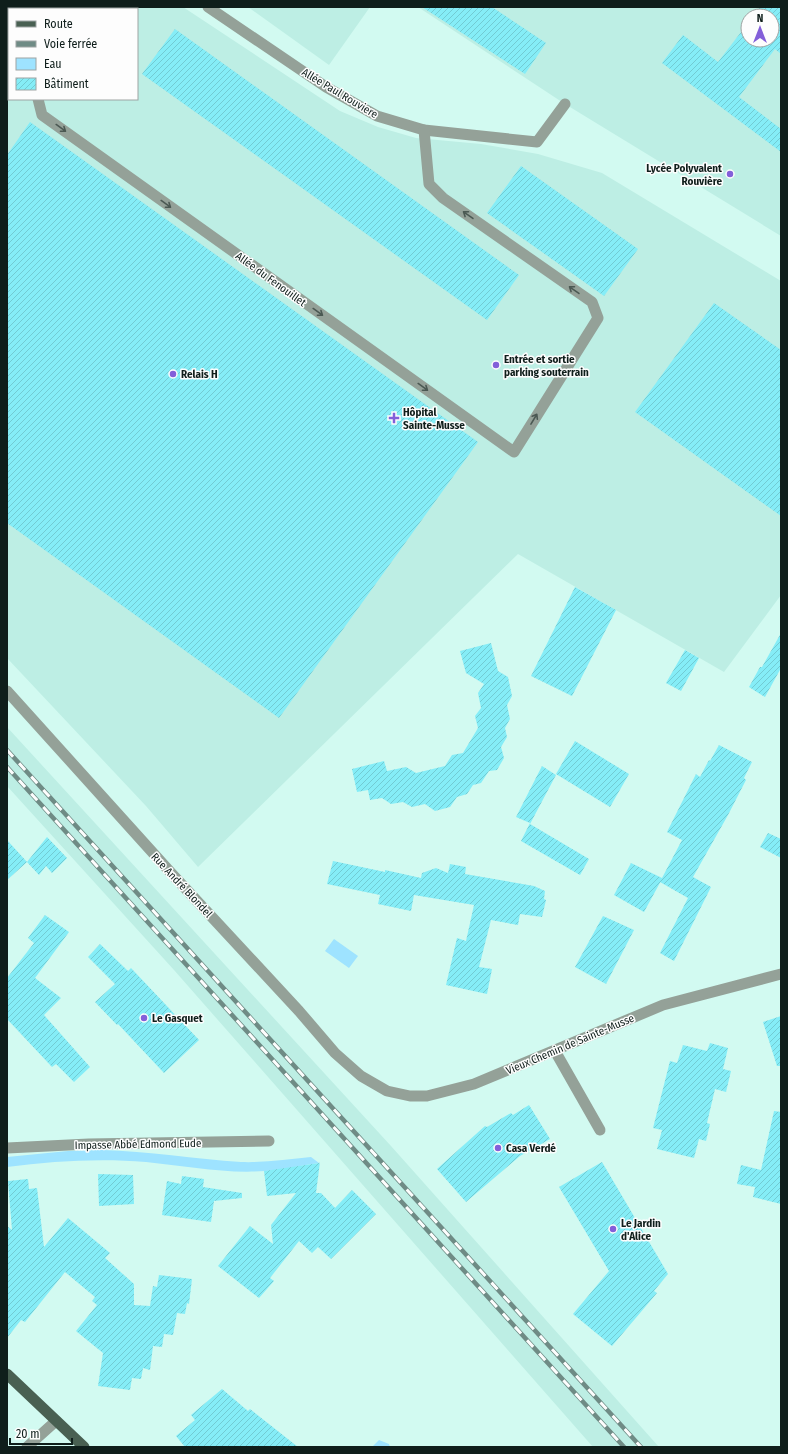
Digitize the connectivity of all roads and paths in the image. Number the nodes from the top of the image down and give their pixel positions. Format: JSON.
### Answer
{"nodes":[{"id":1,"x":208,"y":7,"type":"edge"},
{"id":2,"x":38,"y":100,"type":"edge"},
{"id":3,"x":565,"y":104,"type":"dead end"},
{"id":4,"x":424,"y":130,"type":"junction"},
{"id":5,"x":7,"y":691,"type":"edge"},
{"id":6,"x":781,"y":974,"type":"edge"},
{"id":7,"x":555,"y":1051,"type":"junction"},
{"id":8,"x":361,"y":1076,"type":"joint"},
{"id":9,"x":600,"y":1130,"type":"dead end"},
{"id":10,"x":269,"y":1141,"type":"dead end"},
{"id":11,"x":7,"y":1148,"type":"edge"},
{"id":12,"x":7,"y":1374,"type":"edge"},
{"id":13,"x":56,"y":1420,"type":"junction"},
{"id":14,"x":27,"y":1447,"type":"edge"},
{"id":15,"x":84,"y":1447,"type":"edge"}],
"edges":[{"from":1,"to":4,"type":"street","name":"Allée Paul Rouviere"},
{"from":2,"to":4,"type":"street","name":"Allée du Fenouillet","one_way":true},
{"from":3,"to":4,"type":"street","name":"Allée Paul Rouviere"},
{"from":5,"to":8,"type":"street","name":"Rue André Blondel"},
{"from":6,"to":7,"type":"street","name":"Vieux Chemin de Sainte-Musse"},
{"from":7,"to":8,"type":"street","name":"Vieux Chemin de Sainte-Musse"},
{"from":7,"to":9,"type":"street"},
{"from":10,"to":11,"type":"street","name":"Impasse Abbé Edmond Eude"},
{"from":12,"to":13,"type":"main road"},
{"from":13,"to":14,"type":"street"},
{"from":13,"to":15,"type":"main road"}]}
